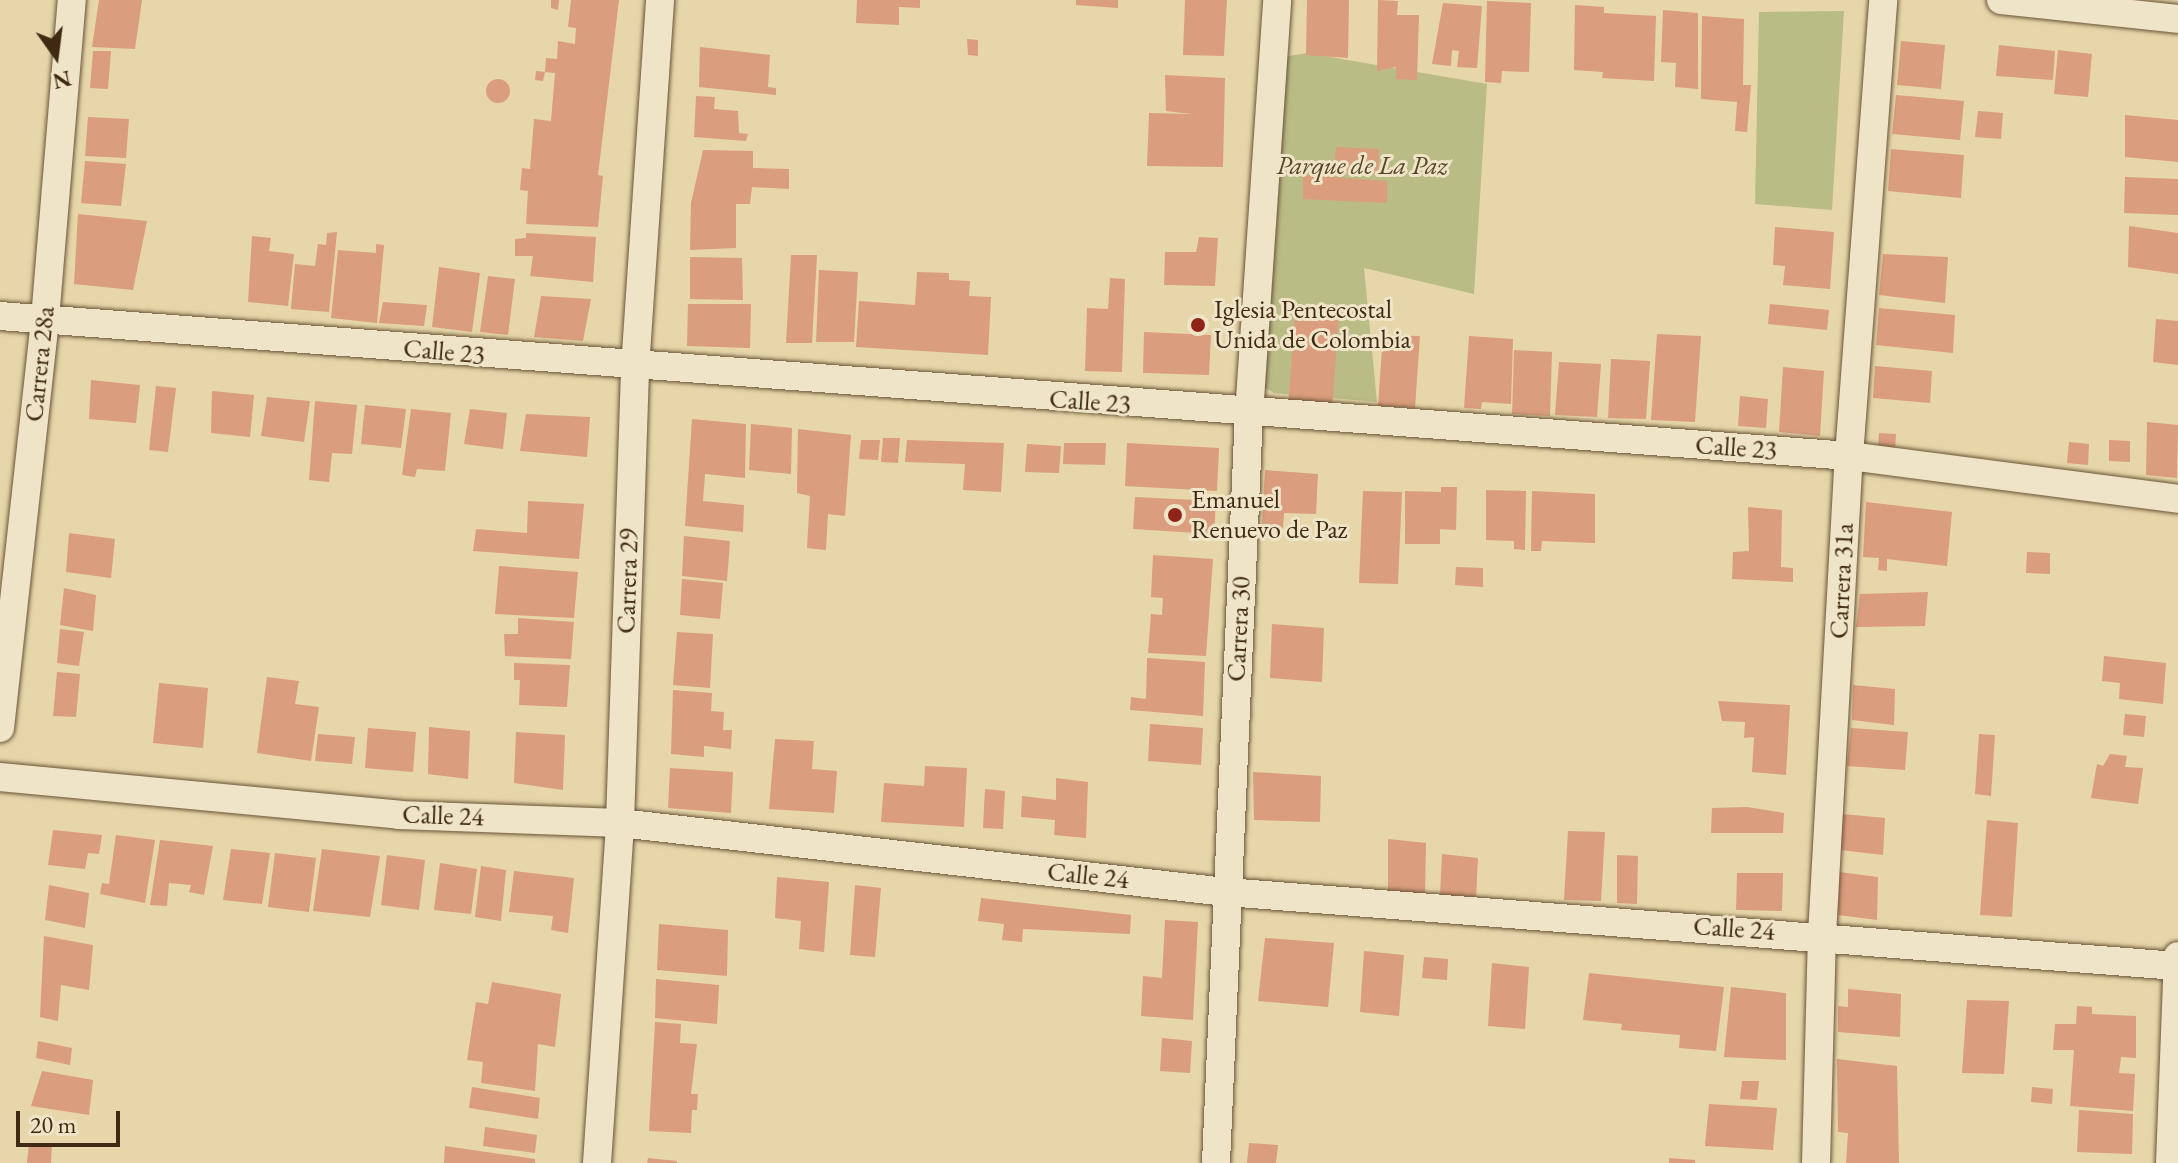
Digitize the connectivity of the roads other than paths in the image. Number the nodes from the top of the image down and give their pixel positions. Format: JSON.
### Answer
{"nodes":[{"id":1,"x":72,"y":0,"type":"edge"},
{"id":2,"x":660,"y":0,"type":"edge"},
{"id":3,"x":1277,"y":0,"type":"edge"},
{"id":4,"x":1883,"y":0,"type":"edge"},
{"id":5,"x":2001,"y":0,"type":"edge"},
{"id":6,"x":2178,"y":19,"type":"edge"},
{"id":7,"x":0,"y":316,"type":"edge"},
{"id":8,"x":45,"y":319,"type":"junction"},
{"id":9,"x":635,"y":368,"type":"junction"},
{"id":10,"x":1249,"y":414,"type":"junction"},
{"id":11,"x":1849,"y":456,"type":"junction"},
{"id":12,"x":2178,"y":499,"type":"edge"},
{"id":13,"x":0,"y":728,"type":"edge"},
{"id":14,"x":0,"y":777,"type":"edge"},
{"id":15,"x":620,"y":823,"type":"junction"},
{"id":16,"x":1226,"y":892,"type":"junction"},
{"id":17,"x":1822,"y":935,"type":"junction"},
{"id":18,"x":2178,"y":956,"type":"edge"},
{"id":19,"x":2178,"y":967,"type":"edge"},
{"id":20,"x":597,"y":1163,"type":"edge"},
{"id":21,"x":1216,"y":1163,"type":"edge"},
{"id":22,"x":1816,"y":1163,"type":"edge"},
{"id":23,"x":2170,"y":1163,"type":"edge"}],
"edges":[{"from":1,"to":8,"type":"street","name":"Carrera 28a"},
{"from":2,"to":9,"type":"street","name":"Carrera 29"},
{"from":3,"to":10,"type":"street","name":"Carrera 30"},
{"from":4,"to":11,"type":"street","name":"Carrera 31a"},
{"from":5,"to":6,"type":"street"},
{"from":7,"to":8,"type":"street","name":"Calle 23"},
{"from":8,"to":9,"type":"street","name":"Calle 23"},
{"from":8,"to":13,"type":"street","name":"Carrera 28a"},
{"from":9,"to":10,"type":"street","name":"Calle 23"},
{"from":9,"to":15,"type":"street","name":"Carrera 29"},
{"from":10,"to":11,"type":"street","name":"Calle 23"},
{"from":10,"to":16,"type":"street","name":"Carrera 30"},
{"from":11,"to":12,"type":"street","name":"Calle 23"},
{"from":11,"to":17,"type":"street","name":"Carrera 31a"},
{"from":14,"to":15,"type":"street","name":"Calle 24"},
{"from":15,"to":16,"type":"street","name":"Calle 24"},
{"from":15,"to":20,"type":"street","name":"Carrera 29"},
{"from":16,"to":17,"type":"street","name":"Calle 24"},
{"from":16,"to":21,"type":"street","name":"Carrera 30"},
{"from":17,"to":19,"type":"street","name":"Calle 24"},
{"from":17,"to":22,"type":"street","name":"Carrera 31a"},
{"from":18,"to":19,"type":"street"},
{"from":19,"to":23,"type":"street"}]}
